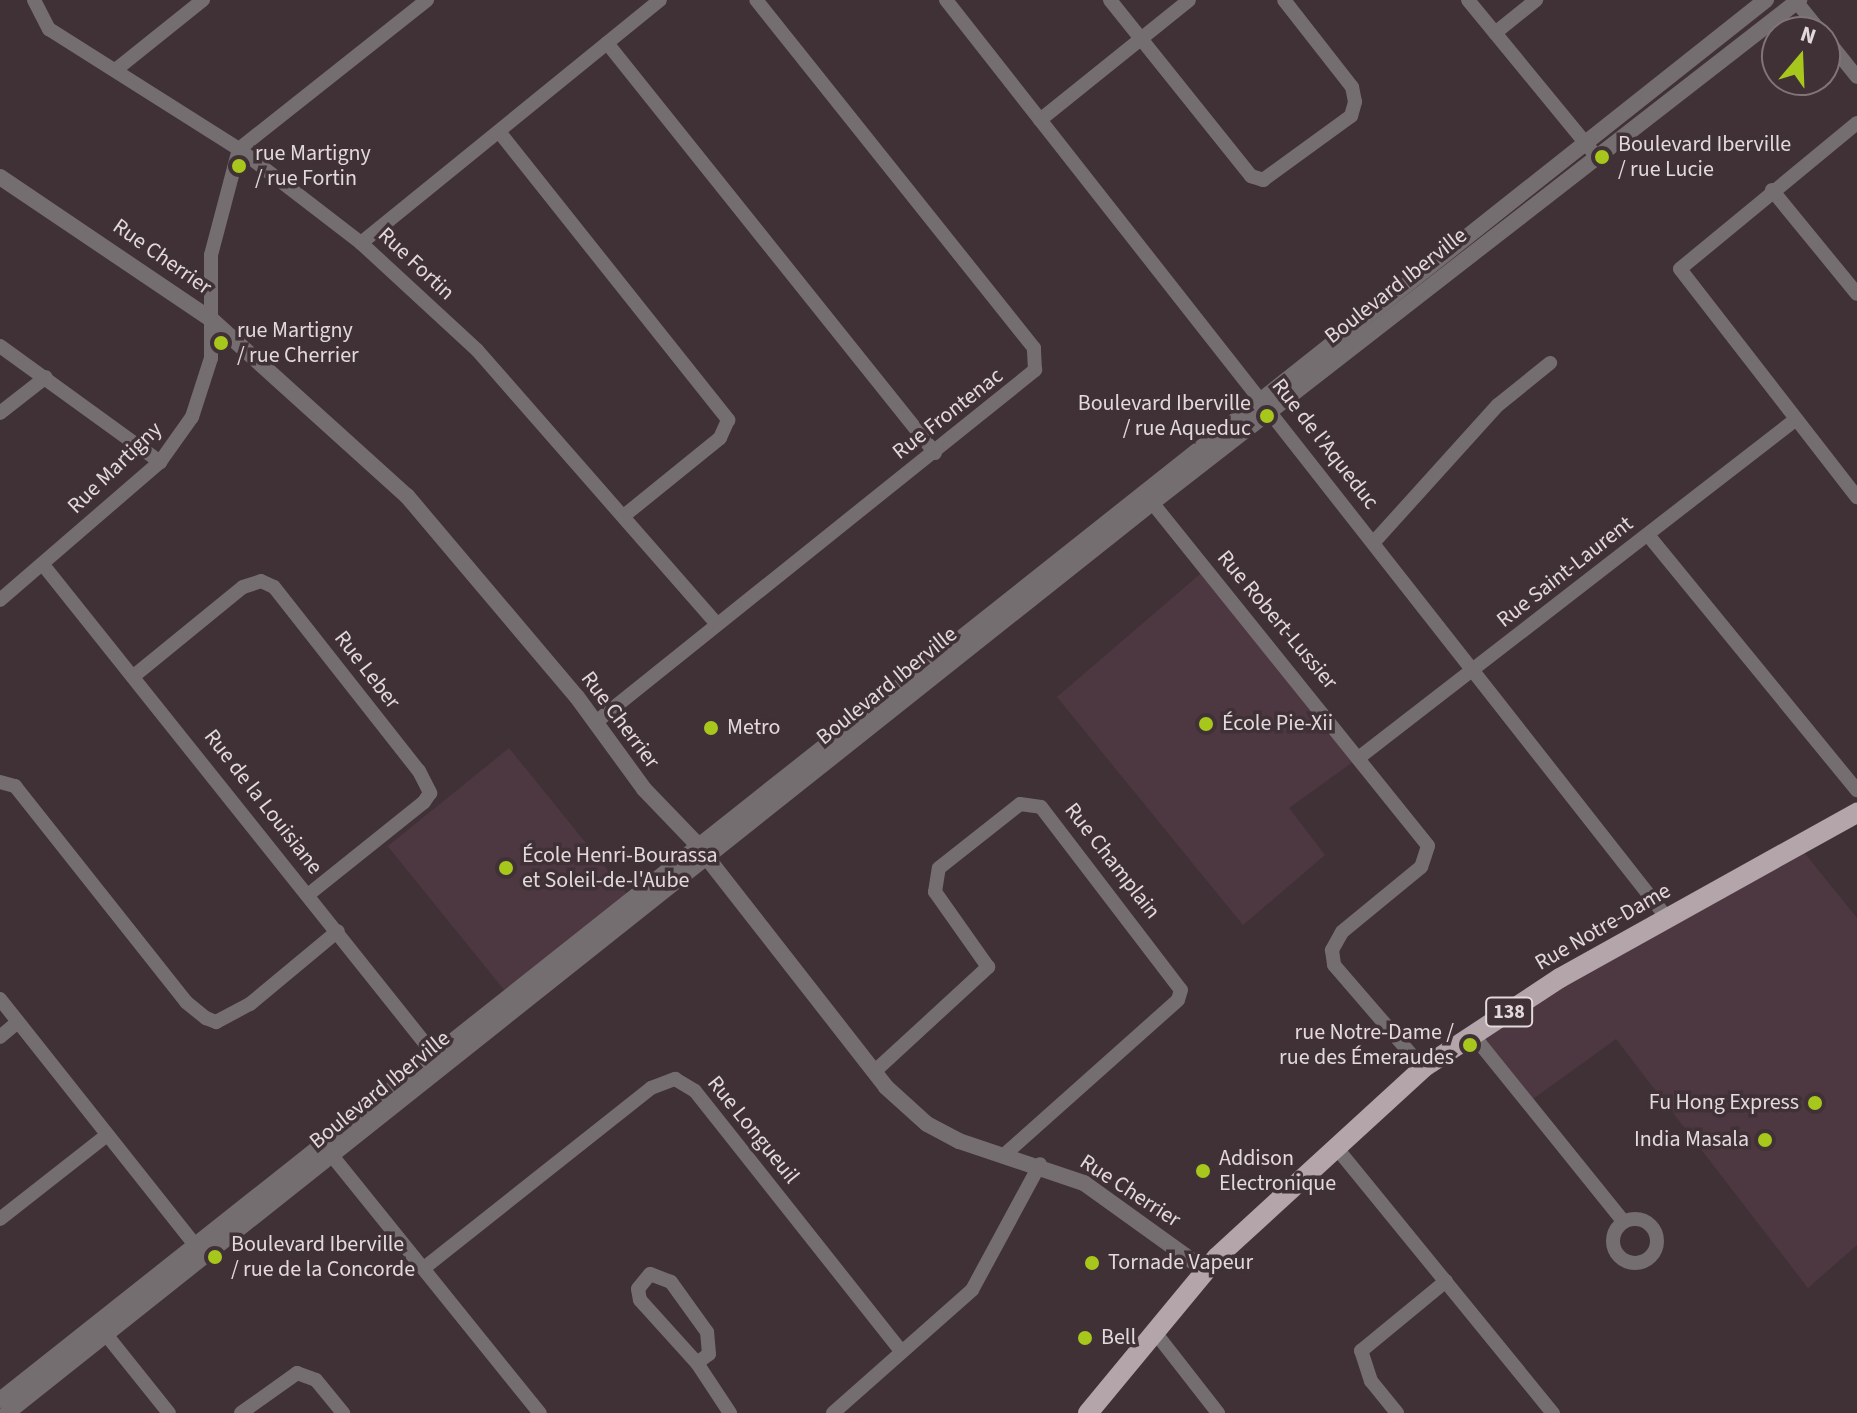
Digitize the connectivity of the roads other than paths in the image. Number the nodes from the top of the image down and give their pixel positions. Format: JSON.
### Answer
{"nodes":[{"id":1,"x":34,"y":0,"type":"edge"},
{"id":2,"x":203,"y":0,"type":"edge"},
{"id":3,"x":427,"y":0,"type":"edge"},
{"id":4,"x":660,"y":0,"type":"edge"},
{"id":5,"x":756,"y":0,"type":"edge"},
{"id":6,"x":946,"y":0,"type":"edge"},
{"id":7,"x":1110,"y":0,"type":"edge"},
{"id":8,"x":1189,"y":0,"type":"edge"},
{"id":9,"x":1284,"y":0,"type":"edge"},
{"id":10,"x":1468,"y":0,"type":"edge"},
{"id":11,"x":1536,"y":0,"type":"edge"},
{"id":12,"x":1766,"y":0,"type":"edge"},
{"id":13,"x":1797,"y":1,"type":"edge"},
{"id":14,"x":1495,"y":33,"type":"junction"},
{"id":15,"x":1141,"y":40,"type":"junction"},
{"id":16,"x":607,"y":43,"type":"junction"},
{"id":17,"x":1841,"y":57,"type":"edge"},
{"id":18,"x":118,"y":68,"type":"junction"},
{"id":19,"x":1857,"y":77,"type":"edge"},
{"id":20,"x":1040,"y":120,"type":"junction"},
{"id":21,"x":1857,"y":123,"type":"edge"},
{"id":22,"x":500,"y":133,"type":"junction"},
{"id":23,"x":239,"y":149,"type":"junction"},
{"id":24,"x":1591,"y":149,"type":"junction"},
{"id":25,"x":0,"y":177,"type":"edge"},
{"id":26,"x":1772,"y":190,"type":"junction"},
{"id":27,"x":361,"y":243,"type":"junction"},
{"id":28,"x":1857,"y":294,"type":"edge"},
{"id":29,"x":212,"y":320,"type":"junction"},
{"id":30,"x":0,"y":346,"type":"edge"},
{"id":31,"x":1550,"y":363,"type":"dead end"},
{"id":32,"x":46,"y":377,"type":"junction"},
{"id":33,"x":1267,"y":405,"type":"junction"},
{"id":34,"x":0,"y":413,"type":"edge"},
{"id":35,"x":1795,"y":420,"type":"junction"},
{"id":36,"x":935,"y":453,"type":"junction"},
{"id":37,"x":160,"y":462,"type":"junction"},
{"id":38,"x":1147,"y":497,"type":"junction"},
{"id":39,"x":1857,"y":497,"type":"edge"},
{"id":40,"x":626,"y":514,"type":"junction"},
{"id":41,"x":1648,"y":535,"type":"junction"},
{"id":42,"x":1374,"y":542,"type":"junction"},
{"id":43,"x":44,"y":566,"type":"junction"},
{"id":44,"x":0,"y":600,"type":"edge"},
{"id":45,"x":717,"y":624,"type":"junction"},
{"id":46,"x":1473,"y":671,"type":"junction"},
{"id":47,"x":135,"y":675,"type":"junction"},
{"id":48,"x":596,"y":722,"type":"junction"},
{"id":49,"x":1361,"y":756,"type":"junction"},
{"id":50,"x":0,"y":782,"type":"edge"},
{"id":51,"x":1857,"y":790,"type":"edge"},
{"id":52,"x":1857,"y":813,"type":"edge"},
{"id":53,"x":702,"y":852,"type":"junction"},
{"id":54,"x":308,"y":895,"type":"junction"},
{"id":55,"x":1667,"y":918,"type":"junction"},
{"id":56,"x":338,"y":931,"type":"junction"},
{"id":57,"x":0,"y":999,"type":"edge"},
{"id":58,"x":18,"y":1022,"type":"junction"},
{"id":59,"x":1473,"y":1035,"type":"junction"},
{"id":60,"x":0,"y":1037,"type":"edge"},
{"id":61,"x":434,"y":1054,"type":"junction"},
{"id":62,"x":445,"y":1068,"type":"junction"},
{"id":63,"x":1423,"y":1068,"type":"junction"},
{"id":64,"x":875,"y":1071,"type":"junction"},
{"id":65,"x":107,"y":1135,"type":"junction"},
{"id":66,"x":1335,"y":1146,"type":"junction"},
{"id":67,"x":328,"y":1150,"type":"junction"},
{"id":68,"x":1004,"y":1155,"type":"junction"},
{"id":69,"x":1040,"y":1164,"type":"junction"},
{"id":70,"x":0,"y":1219,"type":"edge"},
{"id":71,"x":1623,"y":1221,"type":"dead end"},
{"id":72,"x":200,"y":1250,"type":"junction"},
{"id":73,"x":424,"y":1268,"type":"junction"},
{"id":74,"x":1205,"y":1270,"type":"junction"},
{"id":75,"x":1446,"y":1281,"type":"junction"},
{"id":76,"x":102,"y":1329,"type":"junction"},
{"id":77,"x":1154,"y":1331,"type":"junction"},
{"id":78,"x":899,"y":1348,"type":"junction"},
{"id":79,"x":697,"y":1363,"type":"junction"},
{"id":80,"x":0,"y":1400,"type":"edge"},
{"id":81,"x":7,"y":1413,"type":"edge"},
{"id":82,"x":169,"y":1413,"type":"edge"},
{"id":83,"x":241,"y":1413,"type":"edge"},
{"id":84,"x":343,"y":1413,"type":"edge"},
{"id":85,"x":540,"y":1413,"type":"edge"},
{"id":86,"x":730,"y":1413,"type":"edge"},
{"id":87,"x":833,"y":1413,"type":"edge"},
{"id":88,"x":1088,"y":1413,"type":"edge"},
{"id":89,"x":1218,"y":1413,"type":"edge"},
{"id":90,"x":1397,"y":1413,"type":"edge"},
{"id":91,"x":1553,"y":1413,"type":"edge"}],
"edges":[{"from":1,"to":18,"type":"street","name":"Rue Fortin"},
{"from":2,"to":18,"type":"street"},
{"from":3,"to":23,"type":"street"},
{"from":4,"to":16,"type":"street"},
{"from":5,"to":36,"type":"street","name":"Rue Frontenac"},
{"from":6,"to":20,"type":"street","name":"Rue de l'Aqueduc"},
{"from":7,"to":15,"type":"street"},
{"from":8,"to":15,"type":"street"},
{"from":9,"to":15,"type":"street"},
{"from":10,"to":14,"type":"street"},
{"from":11,"to":14,"type":"street"},
{"from":12,"to":24,"type":"street","name":"Boulevard Iberville"},
{"from":13,"to":24,"type":"street","name":"Boulevard Iberville"},
{"from":14,"to":24,"type":"street"},
{"from":15,"to":20,"type":"street"},
{"from":16,"to":22,"type":"street"},
{"from":16,"to":36,"type":"street"},
{"from":17,"to":19,"type":"street"},
{"from":18,"to":23,"type":"street","name":"Rue Fortin"},
{"from":20,"to":33,"type":"street","name":"Rue de l'Aqueduc"},
{"from":21,"to":26,"type":"street"},
{"from":22,"to":27,"type":"street"},
{"from":22,"to":40,"type":"street"},
{"from":23,"to":27,"type":"street","name":"Rue Fortin"},
{"from":23,"to":29,"type":"street","name":"Rue Martigny"},
{"from":24,"to":33,"type":"street","name":"Boulevard Iberville"},
{"from":25,"to":29,"type":"street","name":"Rue Cherrier"},
{"from":26,"to":28,"type":"street"},
{"from":26,"to":35,"type":"street"},
{"from":27,"to":40,"type":"street","name":"Rue Fortin"},
{"from":29,"to":37,"type":"street","name":"Rue Martigny"},
{"from":29,"to":48,"type":"street","name":"Rue Cherrier"},
{"from":30,"to":32,"type":"street"},
{"from":31,"to":42,"type":"street"},
{"from":32,"to":34,"type":"street"},
{"from":32,"to":37,"type":"street"},
{"from":33,"to":38,"type":"street","name":"Boulevard Iberville"},
{"from":33,"to":42,"type":"street","name":"Rue de l'Aqueduc"},
{"from":35,"to":39,"type":"street"},
{"from":35,"to":41,"type":"street","name":"Rue Saint-Laurent"},
{"from":36,"to":45,"type":"street","name":"Rue Frontenac"},
{"from":37,"to":43,"type":"street","name":"Rue Martigny"},
{"from":38,"to":49,"type":"street","name":"Rue Robert-Lussier"},
{"from":38,"to":53,"type":"street","name":"Boulevard Iberville"},
{"from":40,"to":45,"type":"street","name":"Rue Fortin"},
{"from":41,"to":46,"type":"street","name":"Rue Saint-Laurent"},
{"from":41,"to":51,"type":"street"},
{"from":42,"to":46,"type":"street","name":"Rue de l'Aqueduc"},
{"from":43,"to":44,"type":"street","name":"Rue Martigny"},
{"from":43,"to":47,"type":"street","name":"Rue de la Louisiane"},
{"from":45,"to":48,"type":"street","name":"Rue Frontenac"},
{"from":46,"to":49,"type":"street","name":"Rue Saint-Laurent"},
{"from":46,"to":55,"type":"street","name":"Rue de l'Aqueduc"},
{"from":47,"to":54,"type":"street","name":"Rue de la Louisiane"},
{"from":47,"to":54,"type":"street","name":"Rue Leber"},
{"from":48,"to":53,"type":"street","name":"Rue Cherrier"},
{"from":49,"to":63,"type":"street","name":"Rue Robert-Lussier"},
{"from":50,"to":56,"type":"street"},
{"from":52,"to":55,"type":"main road","name":"Rue Notre-Dame","number":"138"},
{"from":53,"to":61,"type":"street","name":"Boulevard Iberville"},
{"from":53,"to":62,"type":"street","name":"Boulevard Iberville"},
{"from":53,"to":64,"type":"street","name":"Rue Cherrier"},
{"from":54,"to":56,"type":"street","name":"Rue de la Louisiane"},
{"from":55,"to":59,"type":"main road","name":"Rue Notre-Dame","number":"138"},
{"from":56,"to":61,"type":"street","name":"Rue de la Louisiane"},
{"from":57,"to":58,"type":"street"},
{"from":58,"to":60,"type":"street"},
{"from":58,"to":65,"type":"street"},
{"from":59,"to":63,"type":"main road","name":"Rue Notre-Dame","number":"138"},
{"from":59,"to":71,"type":"street"},
{"from":61,"to":62,"type":"street","name":"Rue de la Louisiane"},
{"from":61,"to":67,"type":"street","name":"Boulevard Iberville"},
{"from":62,"to":67,"type":"street","name":"Boulevard Iberville"},
{"from":63,"to":66,"type":"main road","name":"Rue Notre-Dame","number":"138"},
{"from":64,"to":68,"type":"street","name":"Rue Cherrier"},
{"from":64,"to":68,"type":"street","name":"Rue Champlain"},
{"from":65,"to":70,"type":"street"},
{"from":65,"to":72,"type":"street"},
{"from":66,"to":74,"type":"main road","name":"Rue Notre-Dame","number":"138"},
{"from":66,"to":75,"type":"street"},
{"from":67,"to":72,"type":"street","name":"Boulevard Iberville"},
{"from":67,"to":73,"type":"street"},
{"from":68,"to":69,"type":"street","name":"Rue Cherrier"},
{"from":69,"to":74,"type":"street","name":"Rue Cherrier"},
{"from":69,"to":78,"type":"street"},
{"from":72,"to":76,"type":"street","name":"Boulevard Iberville"},
{"from":73,"to":78,"type":"street","name":"Rue Longueuil"},
{"from":73,"to":85,"type":"street"},
{"from":74,"to":77,"type":"main road","name":"Rue Notre-Dame","number":"138"},
{"from":75,"to":90,"type":"street"},
{"from":75,"to":91,"type":"street"},
{"from":76,"to":80,"type":"street","name":"Boulevard Iberville"},
{"from":76,"to":81,"type":"street","name":"Boulevard Iberville"},
{"from":76,"to":82,"type":"street"},
{"from":77,"to":88,"type":"main road","name":"Rue Notre-Dame","number":"138"},
{"from":77,"to":89,"type":"street"},
{"from":78,"to":87,"type":"street"},
{"from":79,"to":79,"type":"street"},
{"from":79,"to":86,"type":"street"},
{"from":83,"to":84,"type":"street"}]}
